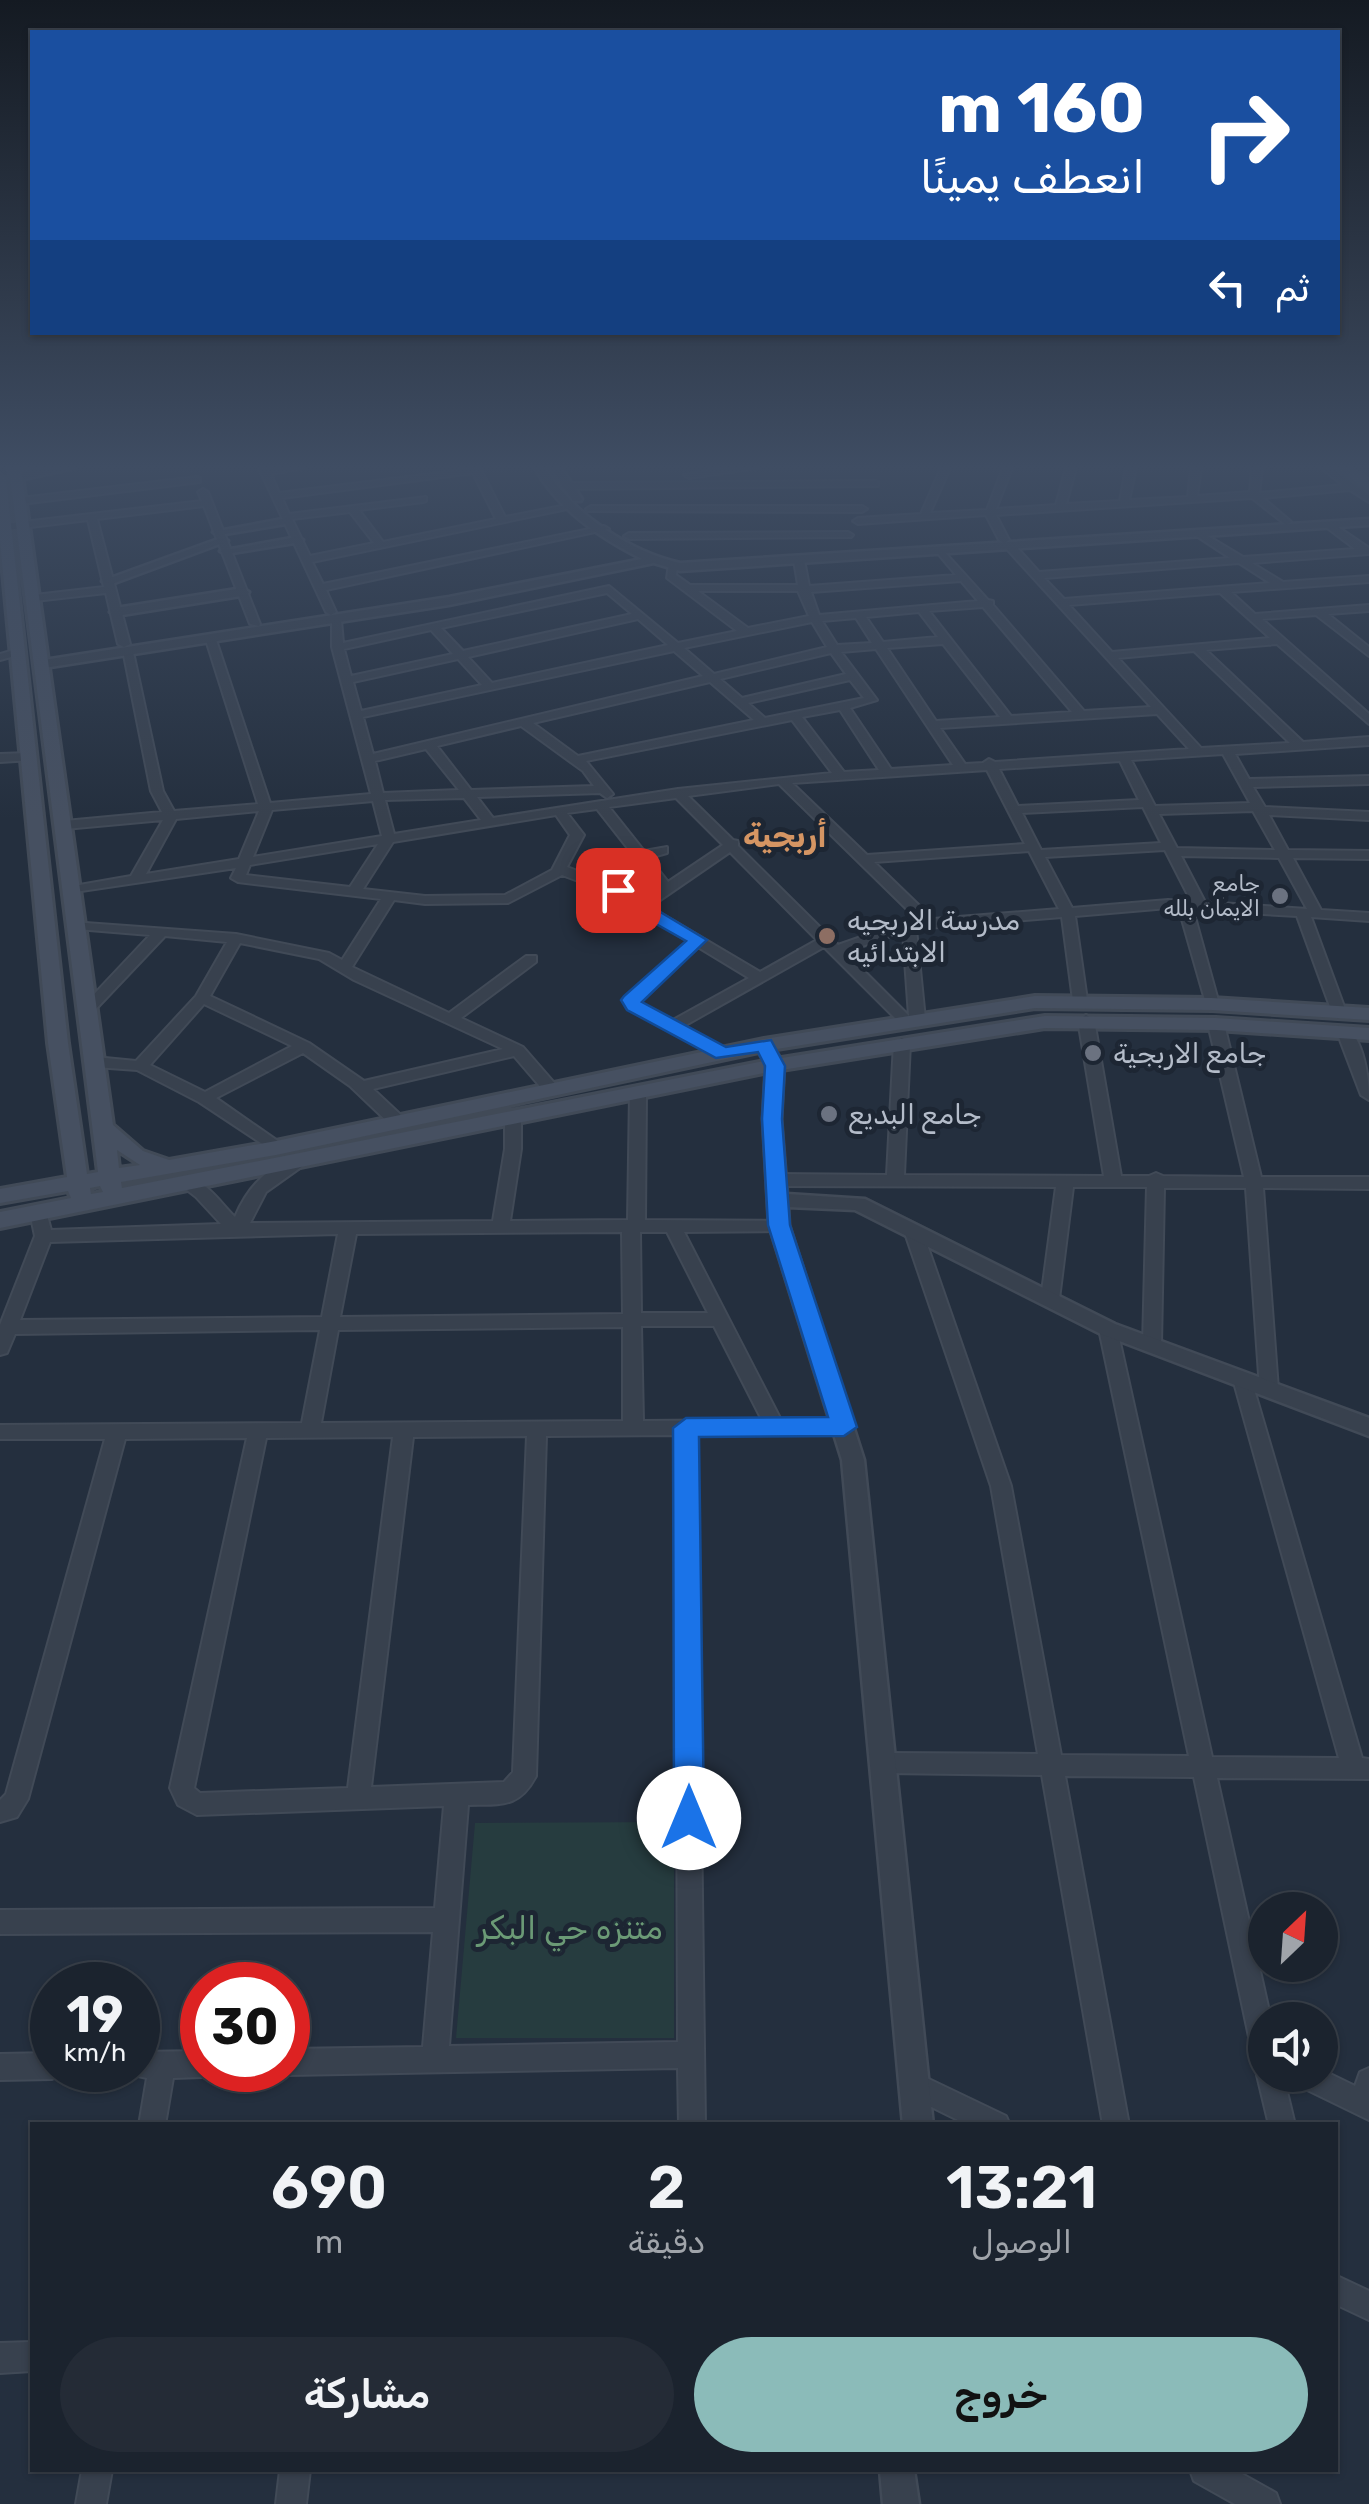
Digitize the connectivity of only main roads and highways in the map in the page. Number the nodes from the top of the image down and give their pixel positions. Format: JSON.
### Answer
{"nodes":[{"id":1,"x":31,"y":585,"type":"edge"},
{"id":2,"x":5,"y":586,"type":"edge"},
{"id":3,"x":7,"y":616,"type":"edge"},
{"id":4,"x":9,"y":655,"type":"edge"},
{"id":5,"x":62,"y":802,"type":"junction"},
{"id":6,"x":34,"y":808,"type":"junction"},
{"id":7,"x":65,"y":829,"type":"junction"},
{"id":8,"x":36,"y":836,"type":"junction"},
{"id":9,"x":1083,"y":1010,"type":"junction"},
{"id":10,"x":1369,"y":1014,"type":"edge"},
{"id":11,"x":1342,"y":1022,"type":"junction"},
{"id":12,"x":1369,"y":1034,"type":"edge"},
{"id":13,"x":769,"y":1055,"type":"junction"},
{"id":14,"x":98,"y":1090,"type":"junction"},
{"id":15,"x":66,"y":1096,"type":"junction"},
{"id":16,"x":103,"y":1127,"type":"junction"},
{"id":17,"x":72,"y":1143,"type":"junction"},
{"id":18,"x":179,"y":1175,"type":"junction"},
{"id":19,"x":78,"y":1180,"type":"junction"},
{"id":20,"x":112,"y":1187,"type":"junction"},
{"id":21,"x":3,"y":1196,"type":"edge"},
{"id":22,"x":80,"y":1204,"type":"junction"},
{"id":23,"x":0,"y":1220,"type":"edge"}],
"edges":[{"from":1,"to":5,"type":"main road"},
{"from":2,"to":3,"type":"main road"},
{"from":3,"to":4,"type":"main road"},
{"from":4,"to":6,"type":"main road"},
{"from":5,"to":6,"type":"main road"},
{"from":5,"to":7,"type":"main road"},
{"from":6,"to":8,"type":"main road"},
{"from":7,"to":8,"type":"main road"},
{"from":7,"to":14,"type":"main road"},
{"from":8,"to":15,"type":"main road"},
{"from":9,"to":11,"type":"main road"},
{"from":9,"to":13,"type":"main road"},
{"from":9,"to":13,"type":"main road"},
{"from":10,"to":11,"type":"main road"},
{"from":11,"to":12,"type":"main road"},
{"from":13,"to":18,"type":"main road"},
{"from":13,"to":18,"type":"main road"},
{"from":14,"to":15,"type":"main road"},
{"from":14,"to":16,"type":"main road"},
{"from":15,"to":17,"type":"main road"},
{"from":16,"to":18,"type":"main road"},
{"from":16,"to":20,"type":"main road"},
{"from":17,"to":19,"type":"main road"},
{"from":17,"to":21,"type":"main road"},
{"from":18,"to":20,"type":"main road"},
{"from":19,"to":20,"type":"main road"},
{"from":19,"to":21,"type":"main road"},
{"from":19,"to":22,"type":"main road"},
{"from":20,"to":22,"type":"main road"},
{"from":22,"to":23,"type":"main road"}]}
